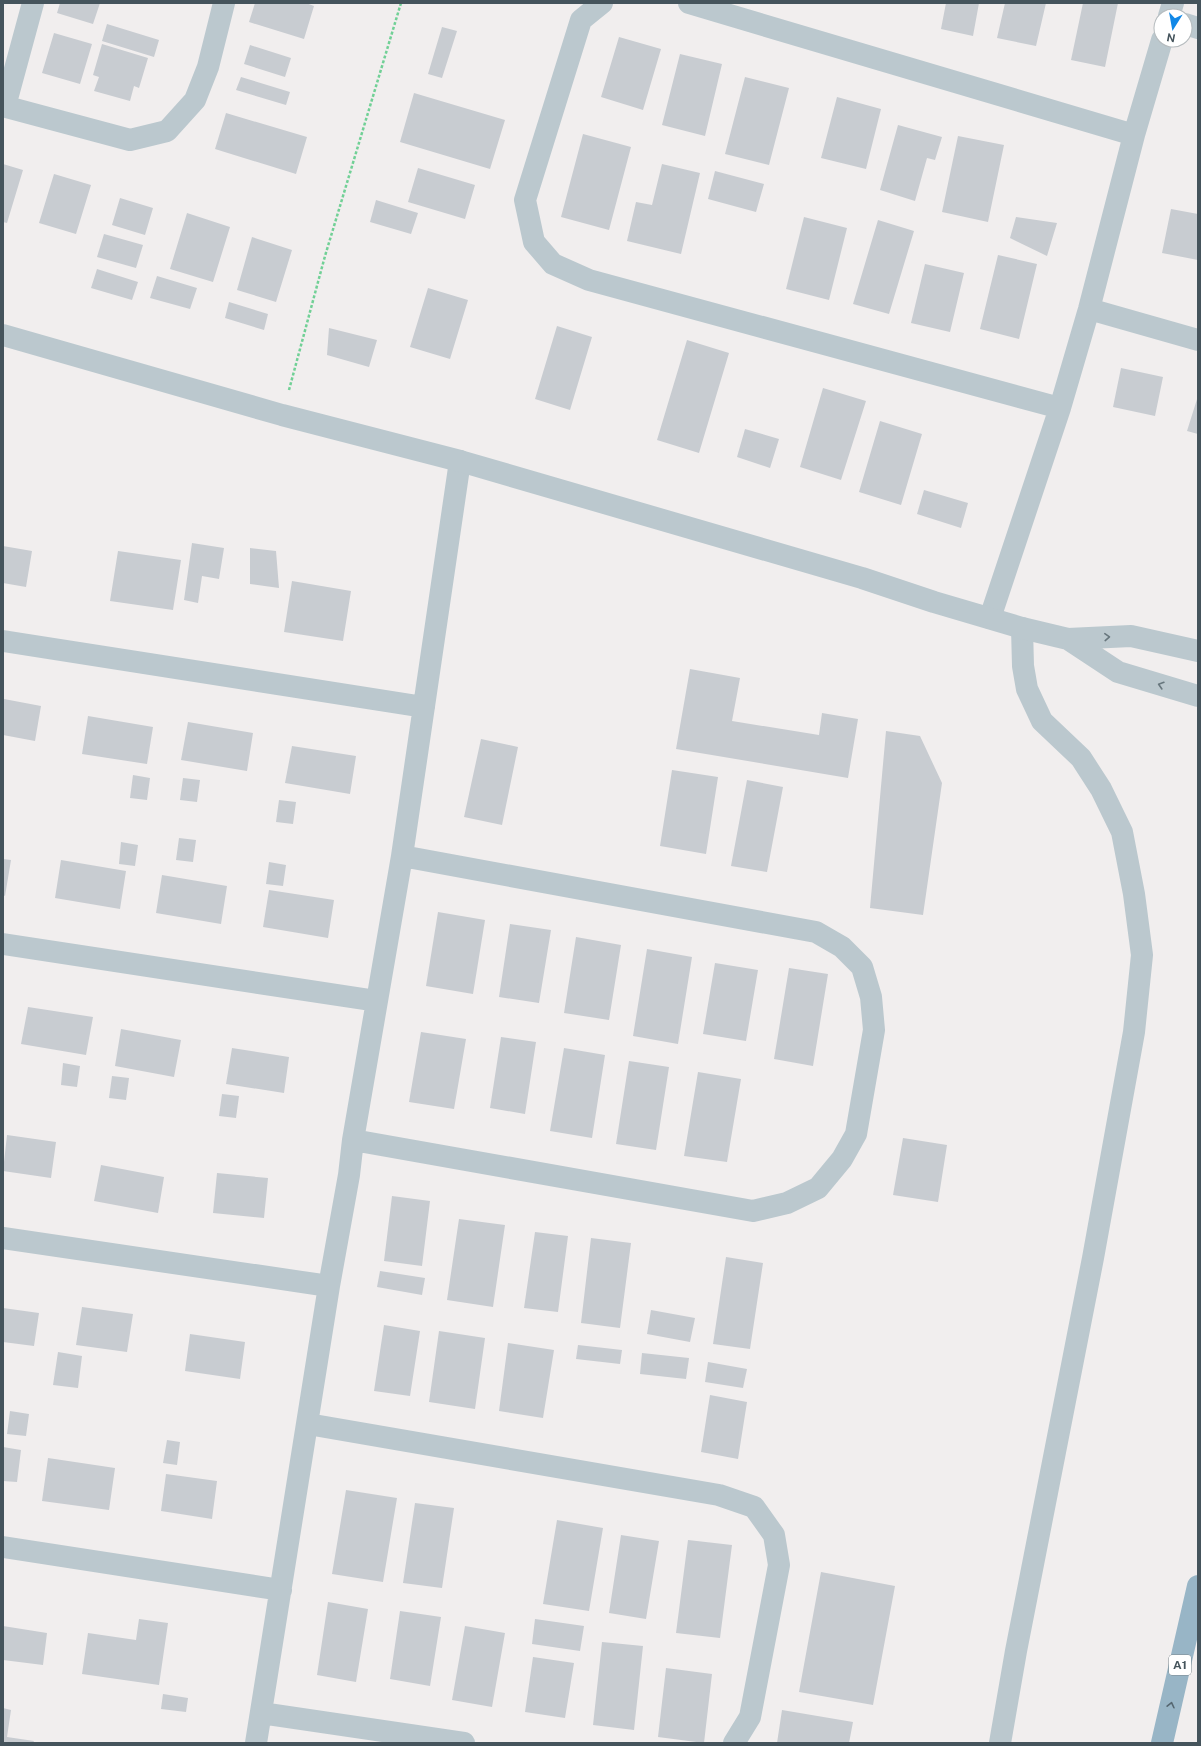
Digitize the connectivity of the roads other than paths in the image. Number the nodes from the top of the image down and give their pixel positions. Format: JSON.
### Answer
{"nodes":[{"id":1,"x":33,"y":3,"type":"edge"},
{"id":2,"x":224,"y":3,"type":"edge"},
{"id":3,"x":602,"y":3,"type":"edge"},
{"id":4,"x":689,"y":3,"type":"edge"},
{"id":5,"x":1160,"y":48,"type":"edge"},
{"id":6,"x":4,"y":106,"type":"edge"},
{"id":7,"x":1134,"y":135,"type":"junction"},
{"id":8,"x":1089,"y":309,"type":"junction"},
{"id":9,"x":3,"y":335,"type":"edge"},
{"id":10,"x":1198,"y":340,"type":"edge"},
{"id":11,"x":1060,"y":408,"type":"junction"},
{"id":12,"x":460,"y":461,"type":"junction"},
{"id":13,"x":990,"y":618,"type":"junction"},
{"id":14,"x":1022,"y":628,"type":"junction"},
{"id":15,"x":1068,"y":639,"type":"junction"},
{"id":16,"x":3,"y":641,"type":"edge"},
{"id":17,"x":1198,"y":651,"type":"edge"},
{"id":18,"x":1198,"y":696,"type":"edge"},
{"id":19,"x":424,"y":707,"type":"junction"},
{"id":20,"x":402,"y":856,"type":"junction"},
{"id":21,"x":3,"y":944,"type":"edge"},
{"id":22,"x":377,"y":1001,"type":"junction"},
{"id":23,"x":353,"y":1140,"type":"junction"},
{"id":24,"x":3,"y":1238,"type":"edge"},
{"id":25,"x":329,"y":1286,"type":"junction"},
{"id":26,"x":308,"y":1424,"type":"junction"},
{"id":27,"x":3,"y":1547,"type":"edge"},
{"id":28,"x":1198,"y":1586,"type":"edge"},
{"id":29,"x":281,"y":1590,"type":"junction"},
{"id":30,"x":261,"y":1713,"type":"junction"},
{"id":31,"x":256,"y":1743,"type":"edge"},
{"id":32,"x":464,"y":1743,"type":"edge"},
{"id":33,"x":734,"y":1743,"type":"edge"},
{"id":34,"x":1000,"y":1743,"type":"edge"},
{"id":35,"x":1162,"y":1743,"type":"edge"}],
"edges":[{"from":1,"to":6,"type":"street"},
{"from":2,"to":6,"type":"street"},
{"from":3,"to":11,"type":"street"},
{"from":4,"to":7,"type":"street"},
{"from":5,"to":7,"type":"street"},
{"from":7,"to":8,"type":"street"},
{"from":8,"to":10,"type":"street"},
{"from":8,"to":11,"type":"street"},
{"from":9,"to":12,"type":"street"},
{"from":11,"to":13,"type":"street"},
{"from":12,"to":13,"type":"street"},
{"from":12,"to":19,"type":"street"},
{"from":13,"to":14,"type":"street"},
{"from":14,"to":15,"type":"street"},
{"from":14,"to":34,"type":"street"},
{"from":15,"to":17,"type":"street","one_way":true},
{"from":18,"to":15,"type":"street","one_way":true},
{"from":16,"to":19,"type":"street"},
{"from":19,"to":20,"type":"street"},
{"from":20,"to":22,"type":"street"},
{"from":20,"to":23,"type":"street"},
{"from":21,"to":22,"type":"street"},
{"from":22,"to":23,"type":"street"},
{"from":23,"to":25,"type":"street"},
{"from":24,"to":25,"type":"street"},
{"from":25,"to":26,"type":"street"},
{"from":26,"to":29,"type":"street"},
{"from":26,"to":33,"type":"street"},
{"from":27,"to":29,"type":"street"},
{"from":35,"to":28,"type":"highway","number":"A1","one_way":true},
{"from":29,"to":30,"type":"street"},
{"from":30,"to":31,"type":"street"},
{"from":30,"to":32,"type":"street"}]}
